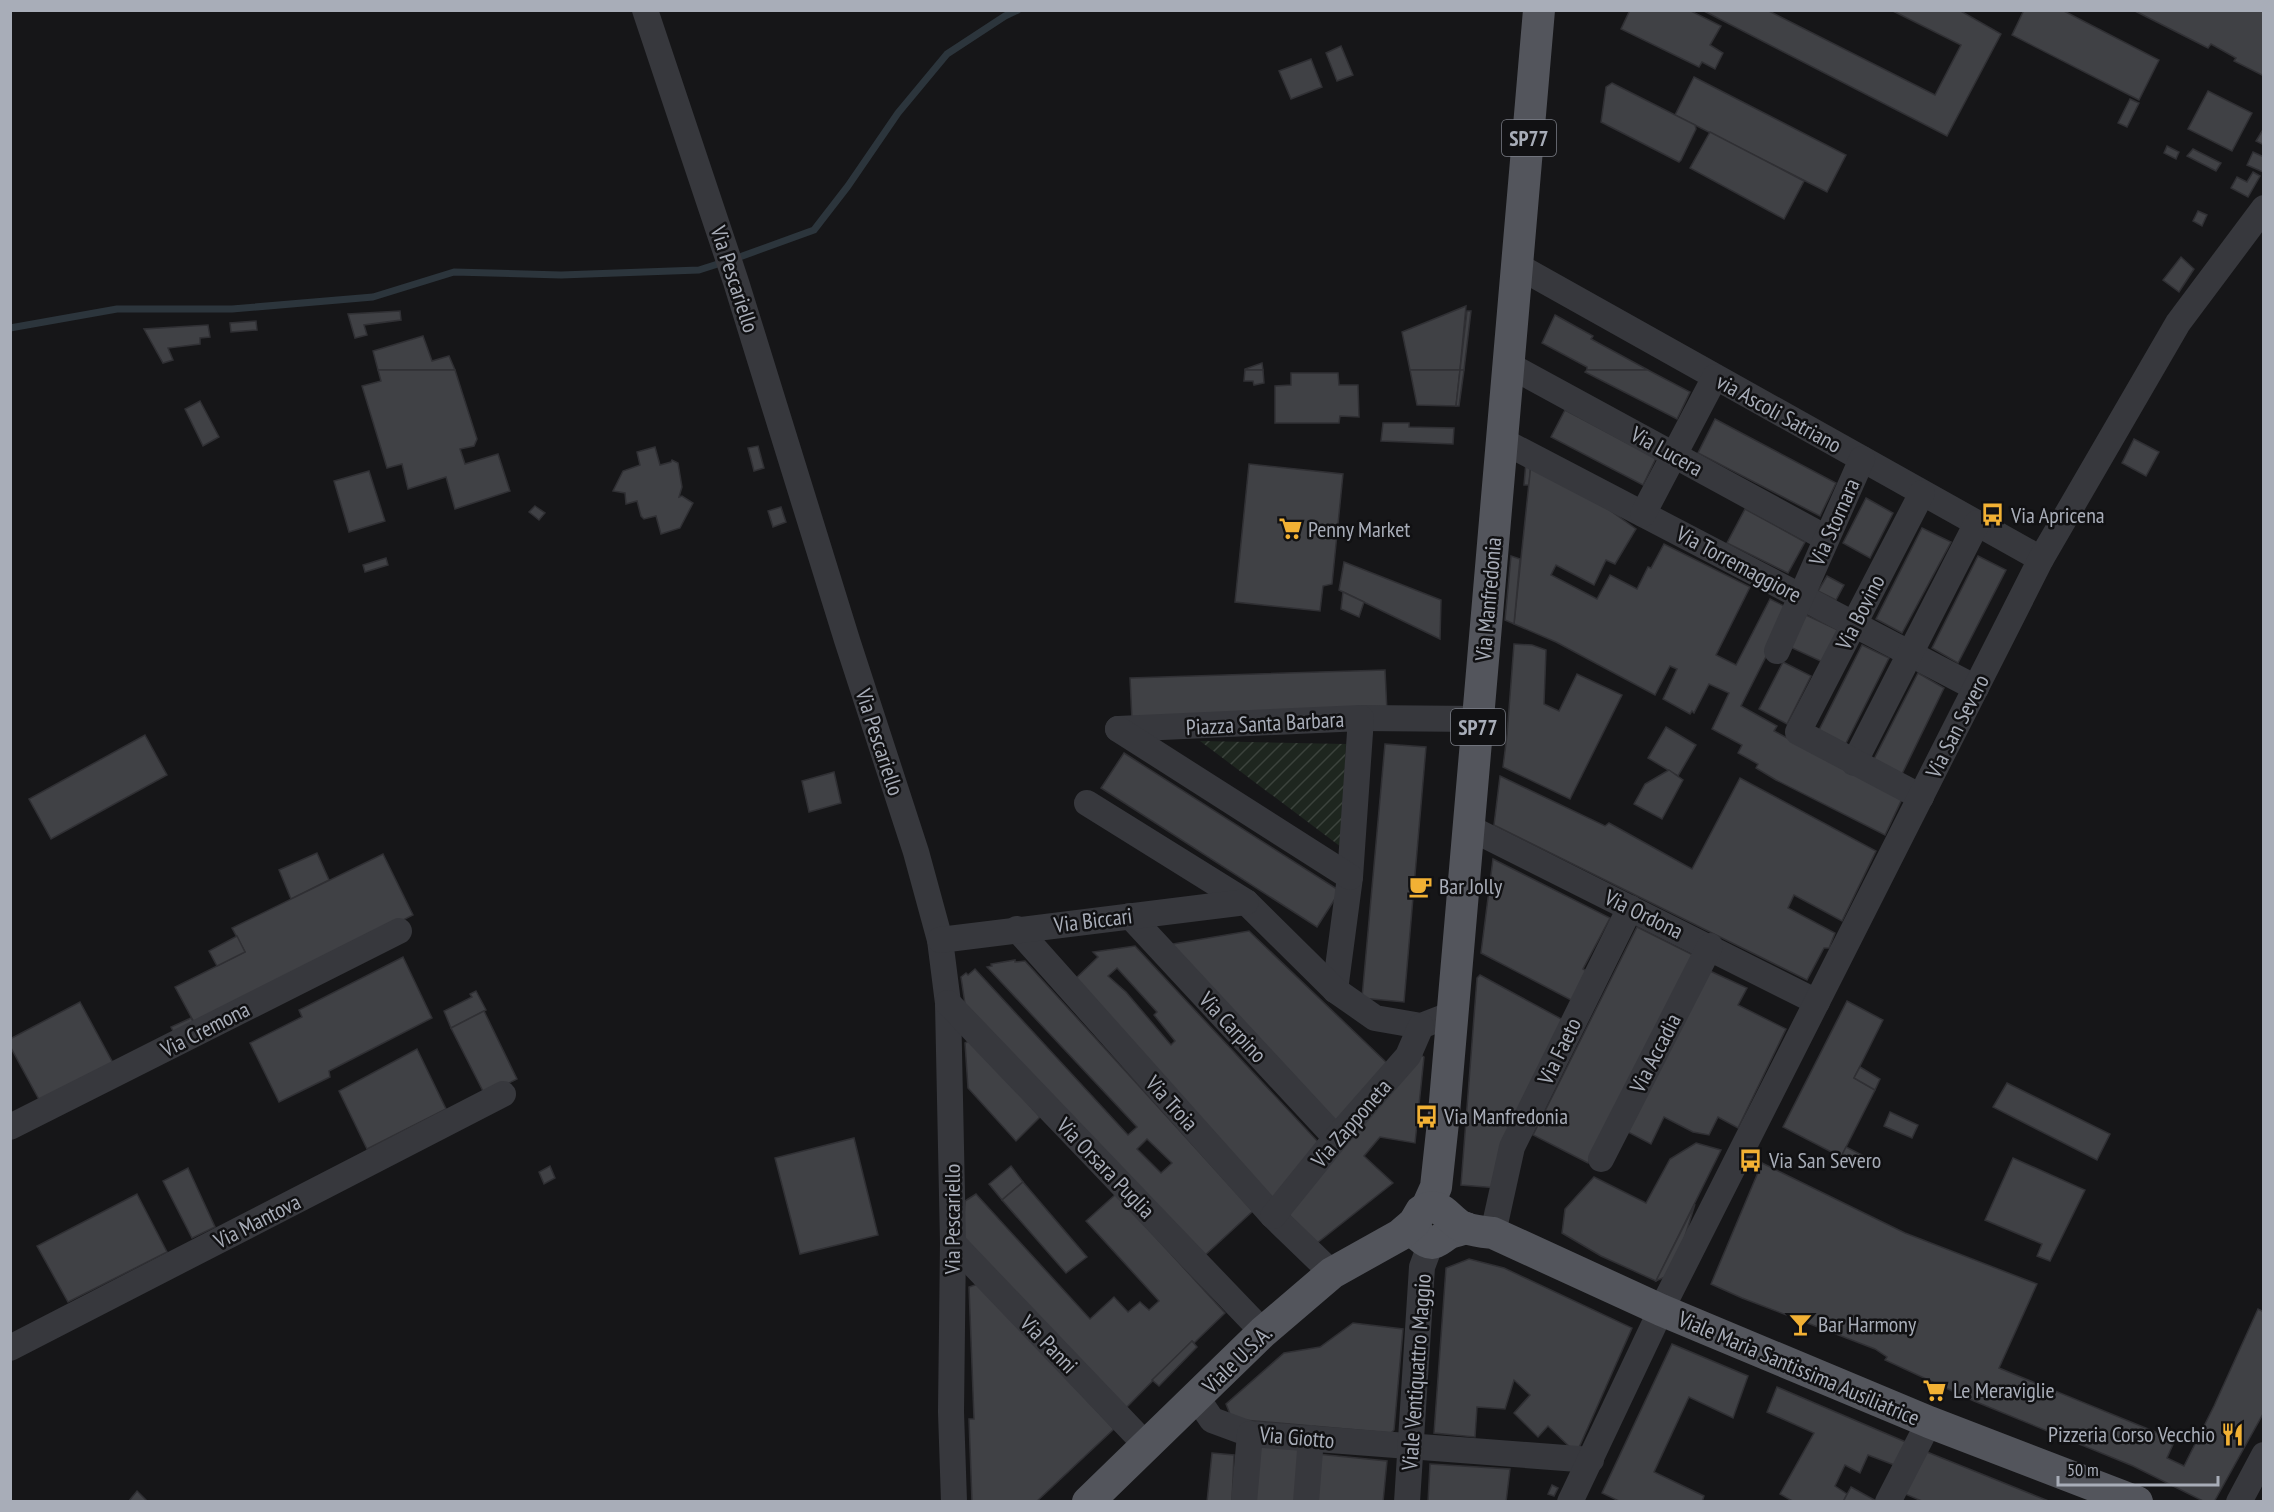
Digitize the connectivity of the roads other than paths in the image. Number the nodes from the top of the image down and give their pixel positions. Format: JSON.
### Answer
{"nodes":[{"id":1,"x":645,"y":10,"type":"edge"},
{"id":2,"x":1539,"y":10,"type":"edge"},
{"id":3,"x":2264,"y":208,"type":"edge"},
{"id":4,"x":1518,"y":266,"type":"junction"},
{"id":5,"x":1509,"y":364,"type":"junction"},
{"id":6,"x":1715,"y":377,"type":"junction"},
{"id":7,"x":1501,"y":440,"type":"junction"},
{"id":8,"x":1674,"y":454,"type":"junction"},
{"id":9,"x":1862,"y":459,"type":"junction"},
{"id":10,"x":1922,"y":493,"type":"junction"},
{"id":11,"x":1643,"y":514,"type":"junction"},
{"id":12,"x":1977,"y":523,"type":"junction"},
{"id":13,"x":1826,"y":538,"type":"junction"},
{"id":14,"x":2041,"y":559,"type":"junction"},
{"id":15,"x":1802,"y":597,"type":"junction"},
{"id":16,"x":1854,"y":624,"type":"junction"},
{"id":17,"x":1777,"y":651,"type":"dead end"},
{"id":18,"x":1911,"y":653,"type":"junction"},
{"id":19,"x":1976,"y":688,"type":"junction"},
{"id":20,"x":1361,"y":718,"type":"junction"},
{"id":21,"x":1479,"y":719,"type":"junction"},
{"id":22,"x":1854,"y":763,"type":"junction"},
{"id":23,"x":1921,"y":797,"type":"junction"},
{"id":24,"x":1087,"y":803,"type":"dead end"},
{"id":25,"x":1470,"y":828,"type":"junction"},
{"id":26,"x":1350,"y":878,"type":"junction"},
{"id":27,"x":1246,"y":902,"type":"junction"},
{"id":28,"x":1630,"y":908,"type":"junction"},
{"id":29,"x":1130,"y":916,"type":"junction"},
{"id":30,"x":1017,"y":929,"type":"junction"},
{"id":31,"x":399,"y":931,"type":"dead end"},
{"id":32,"x":940,"y":940,"type":"junction"},
{"id":33,"x":1710,"y":946,"type":"junction"},
{"id":34,"x":1335,"y":990,"type":"junction"},
{"id":35,"x":1817,"y":1002,"type":"junction"},
{"id":36,"x":948,"y":1003,"type":"junction"},
{"id":37,"x":1452,"y":1014,"type":"junction"},
{"id":38,"x":1422,"y":1026,"type":"junction"},
{"id":39,"x":503,"y":1094,"type":"dead end"},
{"id":40,"x":10,"y":1126,"type":"edge"},
{"id":41,"x":1336,"y":1138,"type":"junction"},
{"id":42,"x":1601,"y":1160,"type":"dead end"},
{"id":43,"x":1273,"y":1216,"type":"junction"},
{"id":44,"x":1439,"y":1223,"type":"junction"},
{"id":45,"x":953,"y":1243,"type":"junction"},
{"id":46,"x":1332,"y":1273,"type":"junction"},
{"id":47,"x":1661,"y":1311,"type":"junction"},
{"id":48,"x":1263,"y":1332,"type":"junction"},
{"id":49,"x":10,"y":1348,"type":"edge"},
{"id":50,"x":1197,"y":1398,"type":"junction"},
{"id":51,"x":1929,"y":1422,"type":"junction"},
{"id":52,"x":1250,"y":1434,"type":"junction"},
{"id":53,"x":1311,"y":1438,"type":"junction"},
{"id":54,"x":1146,"y":1445,"type":"junction"},
{"id":55,"x":1411,"y":1446,"type":"junction"},
{"id":56,"x":2264,"y":1455,"type":"edge"},
{"id":57,"x":1591,"y":1460,"type":"junction"},
{"id":58,"x":1893,"y":1500,"type":"edge"},
{"id":59,"x":2128,"y":1500,"type":"edge"},
{"id":60,"x":954,"y":1502,"type":"edge"},
{"id":61,"x":1088,"y":1502,"type":"edge"},
{"id":62,"x":1244,"y":1502,"type":"edge"},
{"id":63,"x":1306,"y":1502,"type":"edge"},
{"id":64,"x":1407,"y":1502,"type":"edge"},
{"id":65,"x":1570,"y":1502,"type":"edge"},
{"id":66,"x":2239,"y":1502,"type":"edge"}],
"edges":[{"from":1,"to":32,"type":"street","name":"Via Pescariello"},
{"from":2,"to":4,"type":"main road","name":"Via Manfredonia","number":"SP77"},
{"from":3,"to":14,"type":"street","name":"Via San Severo"},
{"from":4,"to":5,"type":"main road","name":"Via Manfredonia","number":"SP77"},
{"from":4,"to":6,"type":"street","name":"via Ascoli Satriano"},
{"from":5,"to":7,"type":"main road","name":"Via Manfredonia","number":"SP77"},
{"from":5,"to":8,"type":"street","name":"Via Lucera"},
{"from":6,"to":8,"type":"street"},
{"from":6,"to":9,"type":"street","name":"via Ascoli Satriano"},
{"from":7,"to":11,"type":"street","name":"Via Torremaggiore"},
{"from":7,"to":21,"type":"main road","name":"Via Manfredonia","number":"SP77"},
{"from":8,"to":11,"type":"street"},
{"from":8,"to":13,"type":"street","name":"Via Lucera"},
{"from":9,"to":10,"type":"street","name":"via Ascoli Satriano"},
{"from":9,"to":13,"type":"street","name":"Via Stornara"},
{"from":10,"to":12,"type":"street","name":"via Ascoli Satriano"},
{"from":10,"to":16,"type":"street","name":"Via Bovino"},
{"from":11,"to":15,"type":"street","name":"Via Torremaggiore"},
{"from":12,"to":14,"type":"street","name":"via Ascoli Satriano"},
{"from":12,"to":18,"type":"street"},
{"from":13,"to":15,"type":"street","name":"Via Stornara"},
{"from":14,"to":19,"type":"street","name":"Via San Severo"},
{"from":15,"to":16,"type":"street","name":"Via Torremaggiore"},
{"from":15,"to":17,"type":"street","name":"Via Stornara"},
{"from":16,"to":18,"type":"street","name":"Via Torremaggiore"},
{"from":16,"to":22,"type":"street","name":"Via Bovino"},
{"from":18,"to":19,"type":"street","name":"Via Torremaggiore"},
{"from":18,"to":22,"type":"street"},
{"from":19,"to":23,"type":"street","name":"Via San Severo"},
{"from":20,"to":21,"type":"street"},
{"from":20,"to":26,"type":"street","name":"Piazza Santa Barbara"},
{"from":20,"to":26,"type":"street","name":"Piazza Santa Barbara"},
{"from":21,"to":25,"type":"main road","name":"Via Manfredonia","number":"SP77"},
{"from":22,"to":23,"type":"street"},
{"from":23,"to":35,"type":"street","name":"Via San Severo"},
{"from":24,"to":27,"type":"street"},
{"from":25,"to":28,"type":"street","name":"Via Ordona"},
{"from":25,"to":37,"type":"main road","name":"Via Manfredonia","number":"SP77"},
{"from":26,"to":34,"type":"street","name":"Piazza Santa Barbara"},
{"from":27,"to":29,"type":"street","name":"Via Biccari"},
{"from":27,"to":34,"type":"street"},
{"from":28,"to":33,"type":"street","name":"Via Ordona"},
{"from":28,"to":44,"type":"street","name":"Via Faeto"},
{"from":29,"to":30,"type":"street","name":"Via Biccari"},
{"from":29,"to":41,"type":"street","name":"Via Carpino"},
{"from":30,"to":32,"type":"street","name":"Via Biccari"},
{"from":30,"to":43,"type":"street","name":"Via Troia"},
{"from":31,"to":40,"type":"street","name":"Via Cremona"},
{"from":32,"to":36,"type":"street","name":"Via Pescariello"},
{"from":33,"to":35,"type":"street","name":"Via Ordona"},
{"from":33,"to":42,"type":"street","name":"Via Accadia"},
{"from":34,"to":38,"type":"street"},
{"from":35,"to":47,"type":"street","name":"Via San Severo"},
{"from":36,"to":45,"type":"street","name":"Via Pescariello"},
{"from":36,"to":48,"type":"street","name":"Via Orsara Puglia"},
{"from":37,"to":38,"type":"street"},
{"from":37,"to":44,"type":"main road","name":"Via Manfredonia","number":"SP77"},
{"from":38,"to":41,"type":"street","name":"Via Zapponeta"},
{"from":39,"to":49,"type":"street","name":"Via Mantova"},
{"from":41,"to":43,"type":"street","name":"Via Zapponeta"},
{"from":43,"to":46,"type":"street","name":"Via Troia"},
{"from":44,"to":46,"type":"main road","name":"Viale U.S.A."},
{"from":44,"to":47,"type":"main road","name":"Viale Maria Santissima Ausiliatrice"},
{"from":44,"to":55,"type":"street","name":"Viale Ventiquattro Maggio"},
{"from":45,"to":54,"type":"street","name":"Via Panni"},
{"from":45,"to":60,"type":"street","name":"Via Pescariello"},
{"from":46,"to":48,"type":"main road","name":"Viale U.S.A."},
{"from":47,"to":51,"type":"main road","name":"Viale Maria Santissima Ausiliatrice"},
{"from":47,"to":57,"type":"street","name":"Via San Severo"},
{"from":48,"to":50,"type":"main road","name":"Viale U.S.A."},
{"from":50,"to":52,"type":"street","name":"Via Giotto"},
{"from":50,"to":54,"type":"main road","name":"Viale U.S.A."},
{"from":51,"to":58,"type":"street"},
{"from":51,"to":59,"type":"main road","name":"Viale Maria Santissima Ausiliatrice"},
{"from":52,"to":53,"type":"street","name":"Via Giotto"},
{"from":52,"to":62,"type":"street"},
{"from":53,"to":55,"type":"street","name":"Via Giotto"},
{"from":53,"to":63,"type":"street"},
{"from":54,"to":61,"type":"main road","name":"Viale U.S.A."},
{"from":55,"to":57,"type":"street","name":"Via Giotto"},
{"from":55,"to":64,"type":"street","name":"Viale Ventiquattro Maggio"},
{"from":56,"to":66,"type":"street"},
{"from":57,"to":65,"type":"street","name":"Via San Severo"}]}
